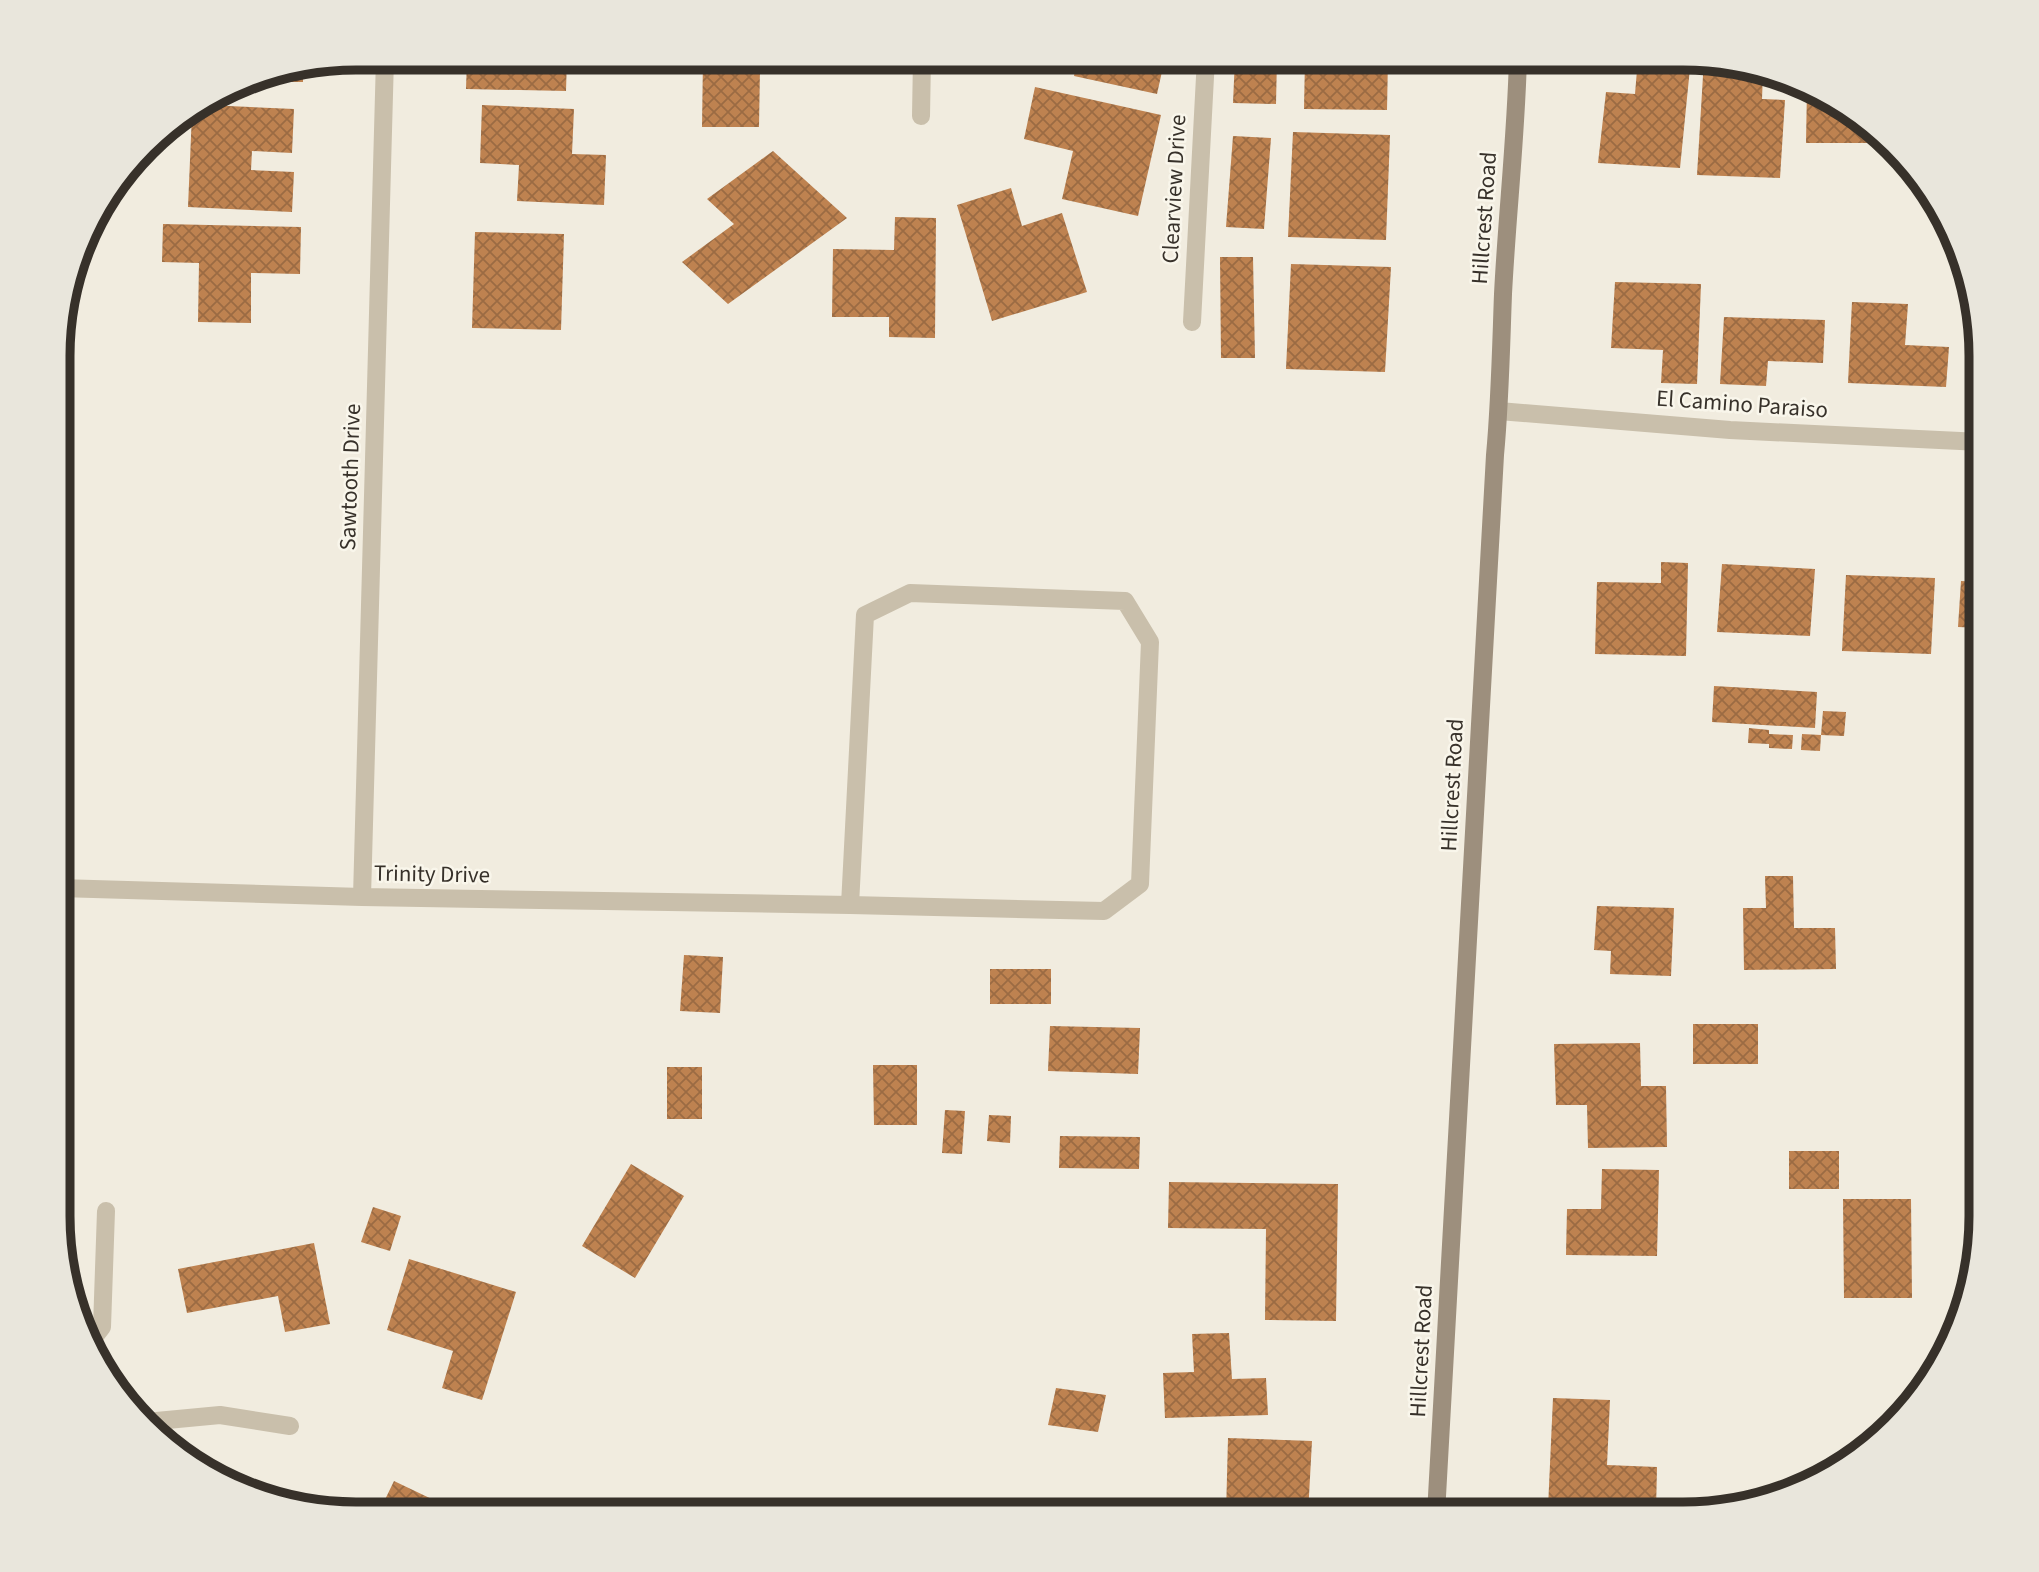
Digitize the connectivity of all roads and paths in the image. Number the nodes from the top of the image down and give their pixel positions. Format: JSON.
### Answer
{"nodes":[{"id":1,"x":385,"y":70,"type":"edge"},
{"id":2,"x":922,"y":70,"type":"edge"},
{"id":3,"x":1205,"y":70,"type":"edge"},
{"id":4,"x":1518,"y":70,"type":"edge"},
{"id":5,"x":921,"y":116,"type":"dead end"},
{"id":6,"x":1192,"y":322,"type":"dead end"},
{"id":7,"x":1499,"y":411,"type":"junction"},
{"id":8,"x":1969,"y":441,"type":"edge"},
{"id":9,"x":70,"y":888,"type":"edge"},
{"id":10,"x":362,"y":897,"type":"junction"},
{"id":11,"x":850,"y":905,"type":"junction"},
{"id":12,"x":106,"y":1211,"type":"dead end"},
{"id":13,"x":96,"y":1334,"type":"edge"},
{"id":14,"x":157,"y":1421,"type":"edge"},
{"id":15,"x":290,"y":1426,"type":"dead end"},
{"id":16,"x":1437,"y":1502,"type":"edge"}],
"edges":[{"from":1,"to":10,"type":"street","name":"Sawtooth Drive"},
{"from":2,"to":5,"type":"street"},
{"from":3,"to":6,"type":"street","name":"Clearview Drive"},
{"from":4,"to":7,"type":"street","name":"Hillcrest Road"},
{"from":7,"to":8,"type":"street","name":"El Camino Paraiso"},
{"from":7,"to":16,"type":"street","name":"Hillcrest Road"},
{"from":9,"to":10,"type":"street","name":"Trinity Drive"},
{"from":10,"to":11,"type":"street","name":"Trinity Drive"},
{"from":11,"to":11,"type":"street","name":"Trinity Drive"},
{"from":12,"to":13,"type":"street"},
{"from":14,"to":15,"type":"street"}]}
